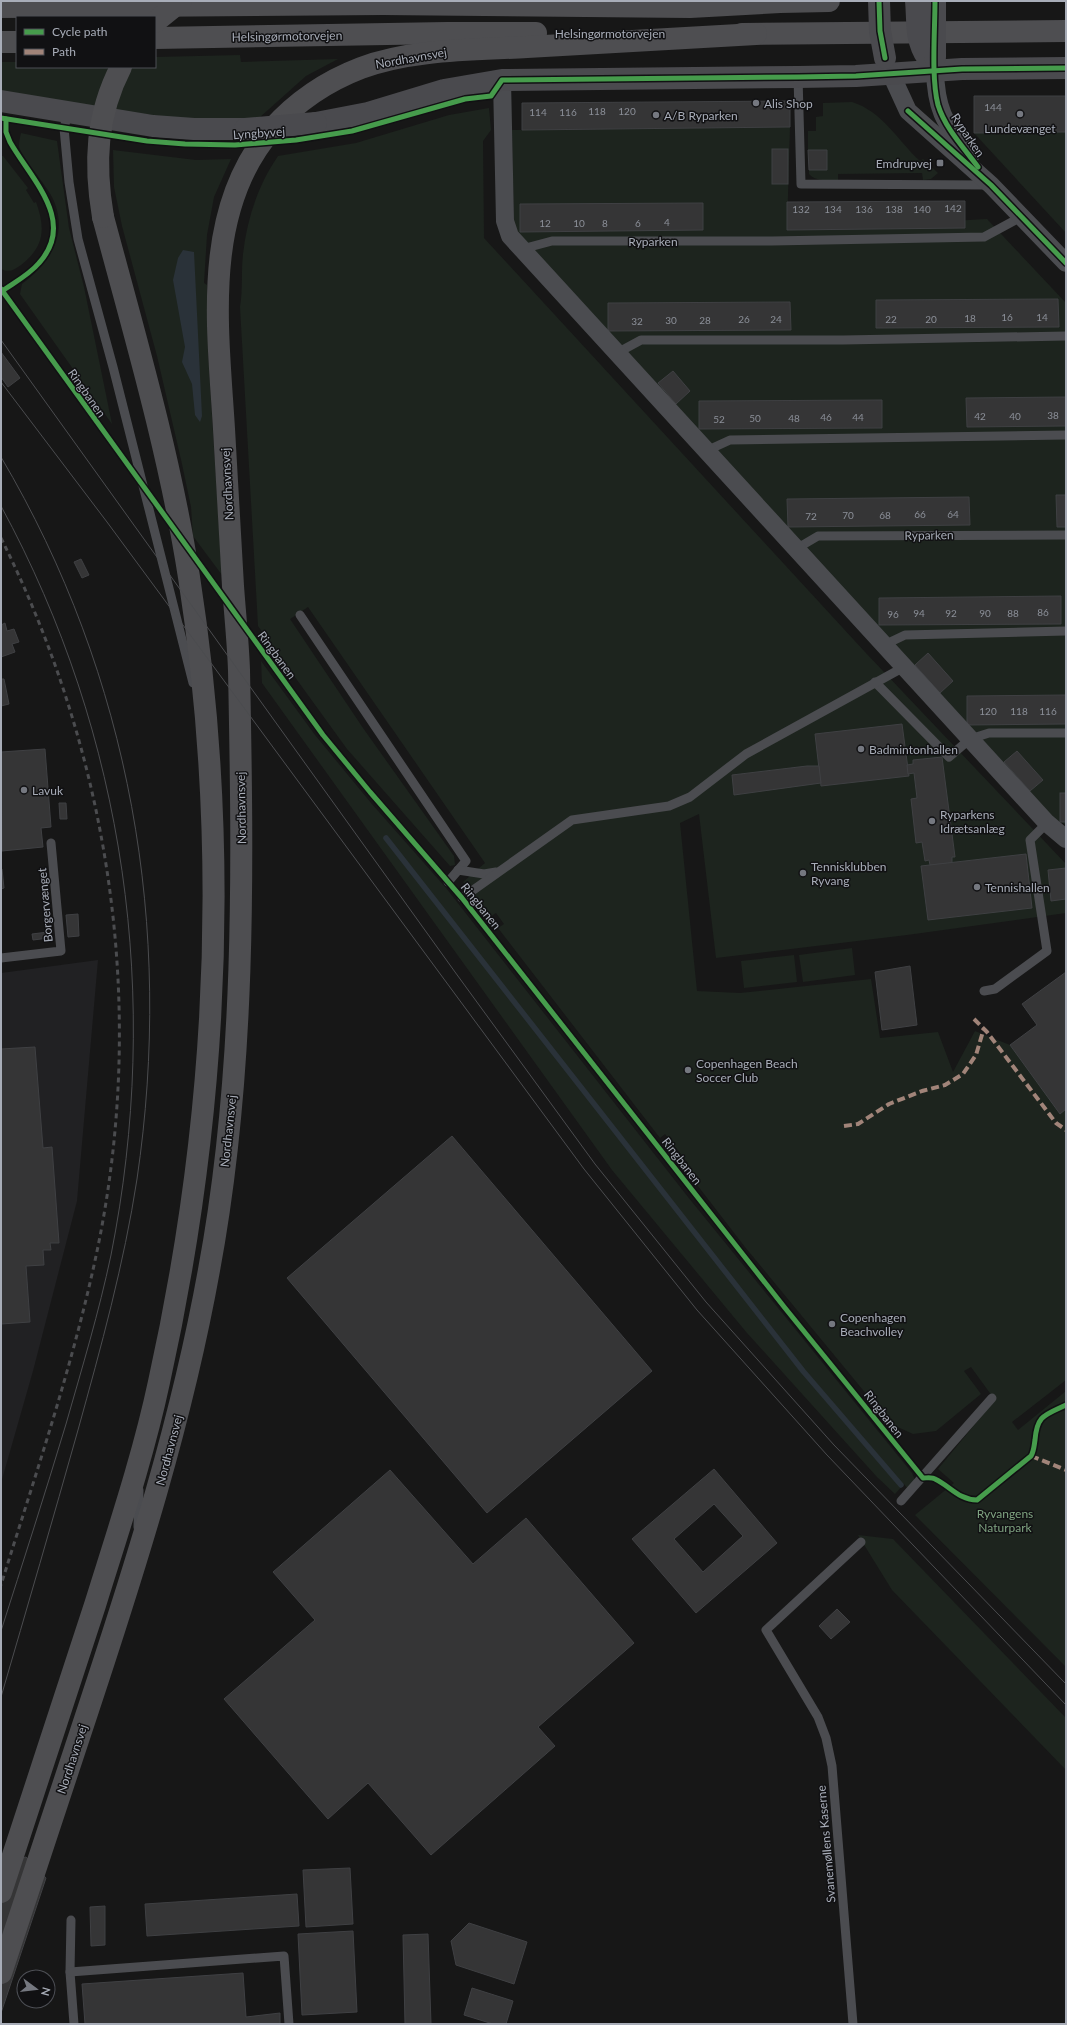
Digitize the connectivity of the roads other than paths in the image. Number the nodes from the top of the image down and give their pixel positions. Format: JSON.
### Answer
{"nodes":[{"id":1,"x":181,"y":1,"type":"edge"},
{"id":2,"x":778,"y":1,"type":"edge"},
{"id":3,"x":829,"y":1,"type":"edge"},
{"id":4,"x":879,"y":1,"type":"edge"},
{"id":5,"x":916,"y":1,"type":"edge"},
{"id":6,"x":935,"y":1,"type":"edge"},
{"id":7,"x":7,"y":7,"type":"edge"},
{"id":8,"x":156,"y":21,"type":"edge"},
{"id":9,"x":1066,"y":31,"type":"edge"},
{"id":10,"x":756,"y":34,"type":"junction"},
{"id":11,"x":156,"y":38,"type":"edge"},
{"id":12,"x":1,"y":42,"type":"edge"},
{"id":13,"x":16,"y":42,"type":"edge"},
{"id":14,"x":932,"y":61,"type":"junction"},
{"id":15,"x":888,"y":66,"type":"junction"},
{"id":16,"x":121,"y":68,"type":"edge"},
{"id":17,"x":1066,"y":68,"type":"edge"},
{"id":18,"x":798,"y":77,"type":"junction"},
{"id":19,"x":502,"y":80,"type":"junction"},
{"id":20,"x":1,"y":101,"type":"edge"},
{"id":21,"x":68,"y":113,"type":"junction"},
{"id":22,"x":990,"y":185,"type":"junction"},
{"id":23,"x":1021,"y":217,"type":"junction"},
{"id":24,"x":522,"y":250,"type":"junction"},
{"id":25,"x":1066,"y":263,"type":"edge"},
{"id":26,"x":1066,"y":336,"type":"edge"},
{"id":27,"x":617,"y":353,"type":"junction"},
{"id":28,"x":1066,"y":436,"type":"edge"},
{"id":29,"x":706,"y":451,"type":"junction"},
{"id":30,"x":1066,"y":535,"type":"edge"},
{"id":31,"x":796,"y":549,"type":"junction"},
{"id":32,"x":300,"y":615,"type":"dead end"},
{"id":33,"x":1066,"y":631,"type":"edge"},
{"id":34,"x":884,"y":645,"type":"junction"},
{"id":35,"x":904,"y":667,"type":"junction"},
{"id":36,"x":875,"y":682,"type":"junction"},
{"id":37,"x":1066,"y":733,"type":"edge"},
{"id":38,"x":970,"y":739,"type":"junction"},
{"id":39,"x":208,"y":744,"type":"junction"},
{"id":40,"x":1047,"y":823,"type":"junction"},
{"id":41,"x":1066,"y":839,"type":"edge"},
{"id":42,"x":51,"y":843,"type":"dead end"},
{"id":43,"x":458,"y":870,"type":"junction"},
{"id":44,"x":499,"y":871,"type":"junction"},
{"id":45,"x":448,"y":882,"type":"dead end"},
{"id":46,"x":462,"y":898,"type":"dead end"},
{"id":47,"x":1,"y":958,"type":"edge"},
{"id":48,"x":984,"y":991,"type":"dead end"},
{"id":49,"x":992,"y":1398,"type":"dead end"},
{"id":50,"x":141,"y":1454,"type":"junction"},
{"id":51,"x":166,"y":1462,"type":"junction"},
{"id":52,"x":901,"y":1501,"type":"dead end"},
{"id":53,"x":138,"y":1509,"type":"junction"},
{"id":54,"x":861,"y":1542,"type":"dead end"},
{"id":55,"x":111,"y":1555,"type":"junction"},
{"id":56,"x":136,"y":1563,"type":"junction"},
{"id":57,"x":1,"y":1892,"type":"edge"},
{"id":58,"x":71,"y":1920,"type":"dead end"},
{"id":59,"x":70,"y":1972,"type":"junction"},
{"id":60,"x":1,"y":1973,"type":"edge"},
{"id":61,"x":74,"y":2024,"type":"edge"},
{"id":62,"x":289,"y":2024,"type":"edge"},
{"id":63,"x":853,"y":2024,"type":"edge"}],
"edges":[{"from":1,"to":8,"type":"highway","bridge":true},
{"from":2,"to":3,"type":"highway"},
{"from":2,"to":7,"type":"highway"},
{"from":4,"to":15,"type":"street","bridge":true},
{"from":5,"to":14,"type":"street","bridge":true},
{"from":6,"to":14,"type":"street","bridge":true},
{"from":9,"to":10,"type":"highway","name":"Helsingørmotorvejen"},
{"from":10,"to":11,"type":"highway","name":"Helsingørmotorvejen"},
{"from":10,"to":51,"type":"highway","name":"Nordhavnsvej"},
{"from":12,"to":13,"type":"highway"},
{"from":14,"to":15,"type":"street"},
{"from":14,"to":17,"type":"street"},
{"from":14,"to":22,"type":"street","name":"Ryparken"},
{"from":15,"to":18,"type":"street"},
{"from":15,"to":22,"type":"street","name":"Ryparken"},
{"from":16,"to":39,"type":"highway","bridge":true},
{"from":18,"to":19,"type":"street"},
{"from":18,"to":22,"type":"lane"},
{"from":19,"to":21,"type":"street","bridge":true},
{"from":19,"to":24,"type":"street"},
{"from":20,"to":21,"type":"street"},
{"from":21,"to":39,"type":"lane"},
{"from":22,"to":23,"type":"street","name":"Ryparken"},
{"from":23,"to":24,"type":"lane","name":"Ryparken"},
{"from":23,"to":25,"type":"street","name":"Ryparken"},
{"from":24,"to":27,"type":"street"},
{"from":26,"to":27,"type":"lane"},
{"from":27,"to":29,"type":"street"},
{"from":28,"to":29,"type":"lane"},
{"from":29,"to":31,"type":"street"},
{"from":30,"to":31,"type":"lane","name":"Ryparken"},
{"from":31,"to":34,"type":"street"},
{"from":32,"to":43,"type":"lane"},
{"from":33,"to":34,"type":"lane"},
{"from":34,"to":35,"type":"street"},
{"from":35,"to":36,"type":"lane"},
{"from":35,"to":38,"type":"street"},
{"from":36,"to":38,"type":"lane"},
{"from":36,"to":44,"type":"lane"},
{"from":37,"to":38,"type":"lane"},
{"from":38,"to":40,"type":"street"},
{"from":39,"to":50,"type":"highway"},
{"from":40,"to":41,"type":"street"},
{"from":40,"to":48,"type":"lane"},
{"from":42,"to":47,"type":"lane","name":"Borgervænget"},
{"from":43,"to":44,"type":"lane"},
{"from":43,"to":45,"type":"lane"},
{"from":44,"to":46,"type":"lane"},
{"from":49,"to":52,"type":"lane"},
{"from":50,"to":53,"type":"lane"},
{"from":50,"to":55,"type":"highway"},
{"from":51,"to":53,"type":"lane"},
{"from":51,"to":56,"type":"highway","name":"Nordhavnsvej"},
{"from":53,"to":55,"type":"lane"},
{"from":53,"to":56,"type":"lane"},
{"from":54,"to":63,"type":"lane","name":"Svanemøllens Kaserne"},
{"from":55,"to":57,"type":"highway"},
{"from":56,"to":60,"type":"highway","name":"Nordhavnsvej"},
{"from":58,"to":59,"type":"lane"},
{"from":59,"to":61,"type":"lane"},
{"from":59,"to":62,"type":"lane"}]}
